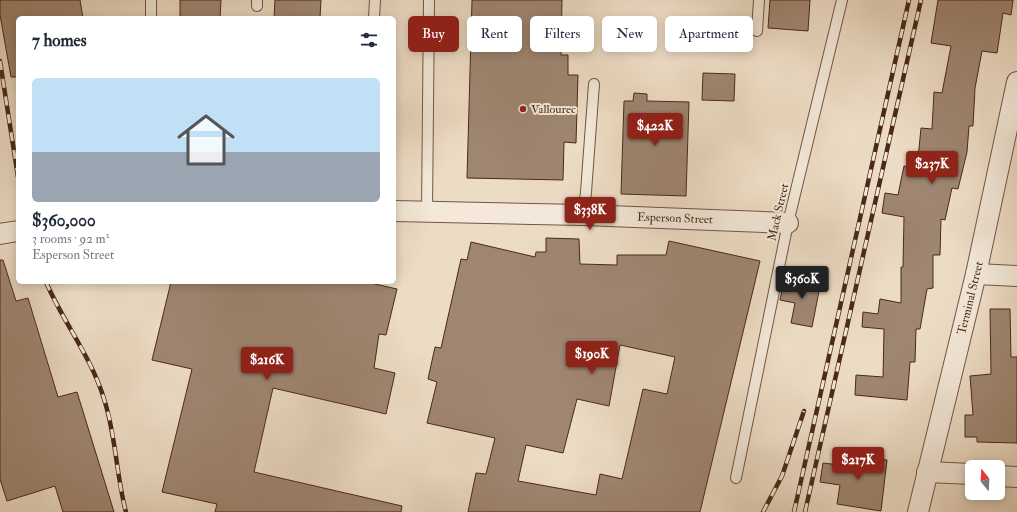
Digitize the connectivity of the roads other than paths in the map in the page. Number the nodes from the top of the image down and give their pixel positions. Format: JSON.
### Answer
{"nodes":[{"id":1,"x":151,"y":0,"type":"edge"},
{"id":2,"x":375,"y":0,"type":"edge"},
{"id":3,"x":430,"y":0,"type":"edge"},
{"id":4,"x":759,"y":0,"type":"edge"},
{"id":5,"x":842,"y":0,"type":"edge"},
{"id":6,"x":151,"y":16,"type":"edge"},
{"id":7,"x":374,"y":16,"type":"edge"},
{"id":8,"x":757,"y":31,"type":"dead end"},
{"id":9,"x":1017,"y":82,"type":"edge"},
{"id":10,"x":594,"y":84,"type":"dead end"},
{"id":11,"x":396,"y":210,"type":"edge"},
{"id":12,"x":427,"y":212,"type":"junction"},
{"id":13,"x":583,"y":214,"type":"junction"},
{"id":14,"x":788,"y":223,"type":"junction"},
{"id":15,"x":16,"y":231,"type":"edge"},
{"id":16,"x":0,"y":234,"type":"edge"},
{"id":17,"x":976,"y":274,"type":"junction"},
{"id":18,"x":1017,"y":276,"type":"edge"},
{"id":19,"x":927,"y":472,"type":"junction"},
{"id":20,"x":965,"y":474,"type":"edge"},
{"id":21,"x":1005,"y":476,"type":"edge"},
{"id":22,"x":1017,"y":477,"type":"edge"},
{"id":23,"x":736,"y":478,"type":"dead end"},
{"id":24,"x":918,"y":512,"type":"edge"}],
"edges":[{"from":1,"to":6,"type":"lane"},
{"from":2,"to":7,"type":"lane"},
{"from":3,"to":12,"type":"lane"},
{"from":4,"to":8,"type":"lane"},
{"from":5,"to":14,"type":"lane","name":"Mack Street"},
{"from":9,"to":17,"type":"street","name":"Terminal Street"},
{"from":10,"to":13,"type":"lane"},
{"from":11,"to":12,"type":"street","name":"Esperson Street"},
{"from":12,"to":13,"type":"street","name":"Esperson Street"},
{"from":13,"to":14,"type":"street","name":"Esperson Street"},
{"from":14,"to":23,"type":"lane","name":"Mack Street"},
{"from":15,"to":16,"type":"street"},
{"from":17,"to":18,"type":"street"},
{"from":17,"to":19,"type":"street","name":"Terminal Street"},
{"from":19,"to":20,"type":"street"},
{"from":19,"to":24,"type":"street","name":"Terminal Street"},
{"from":21,"to":22,"type":"street"}]}
